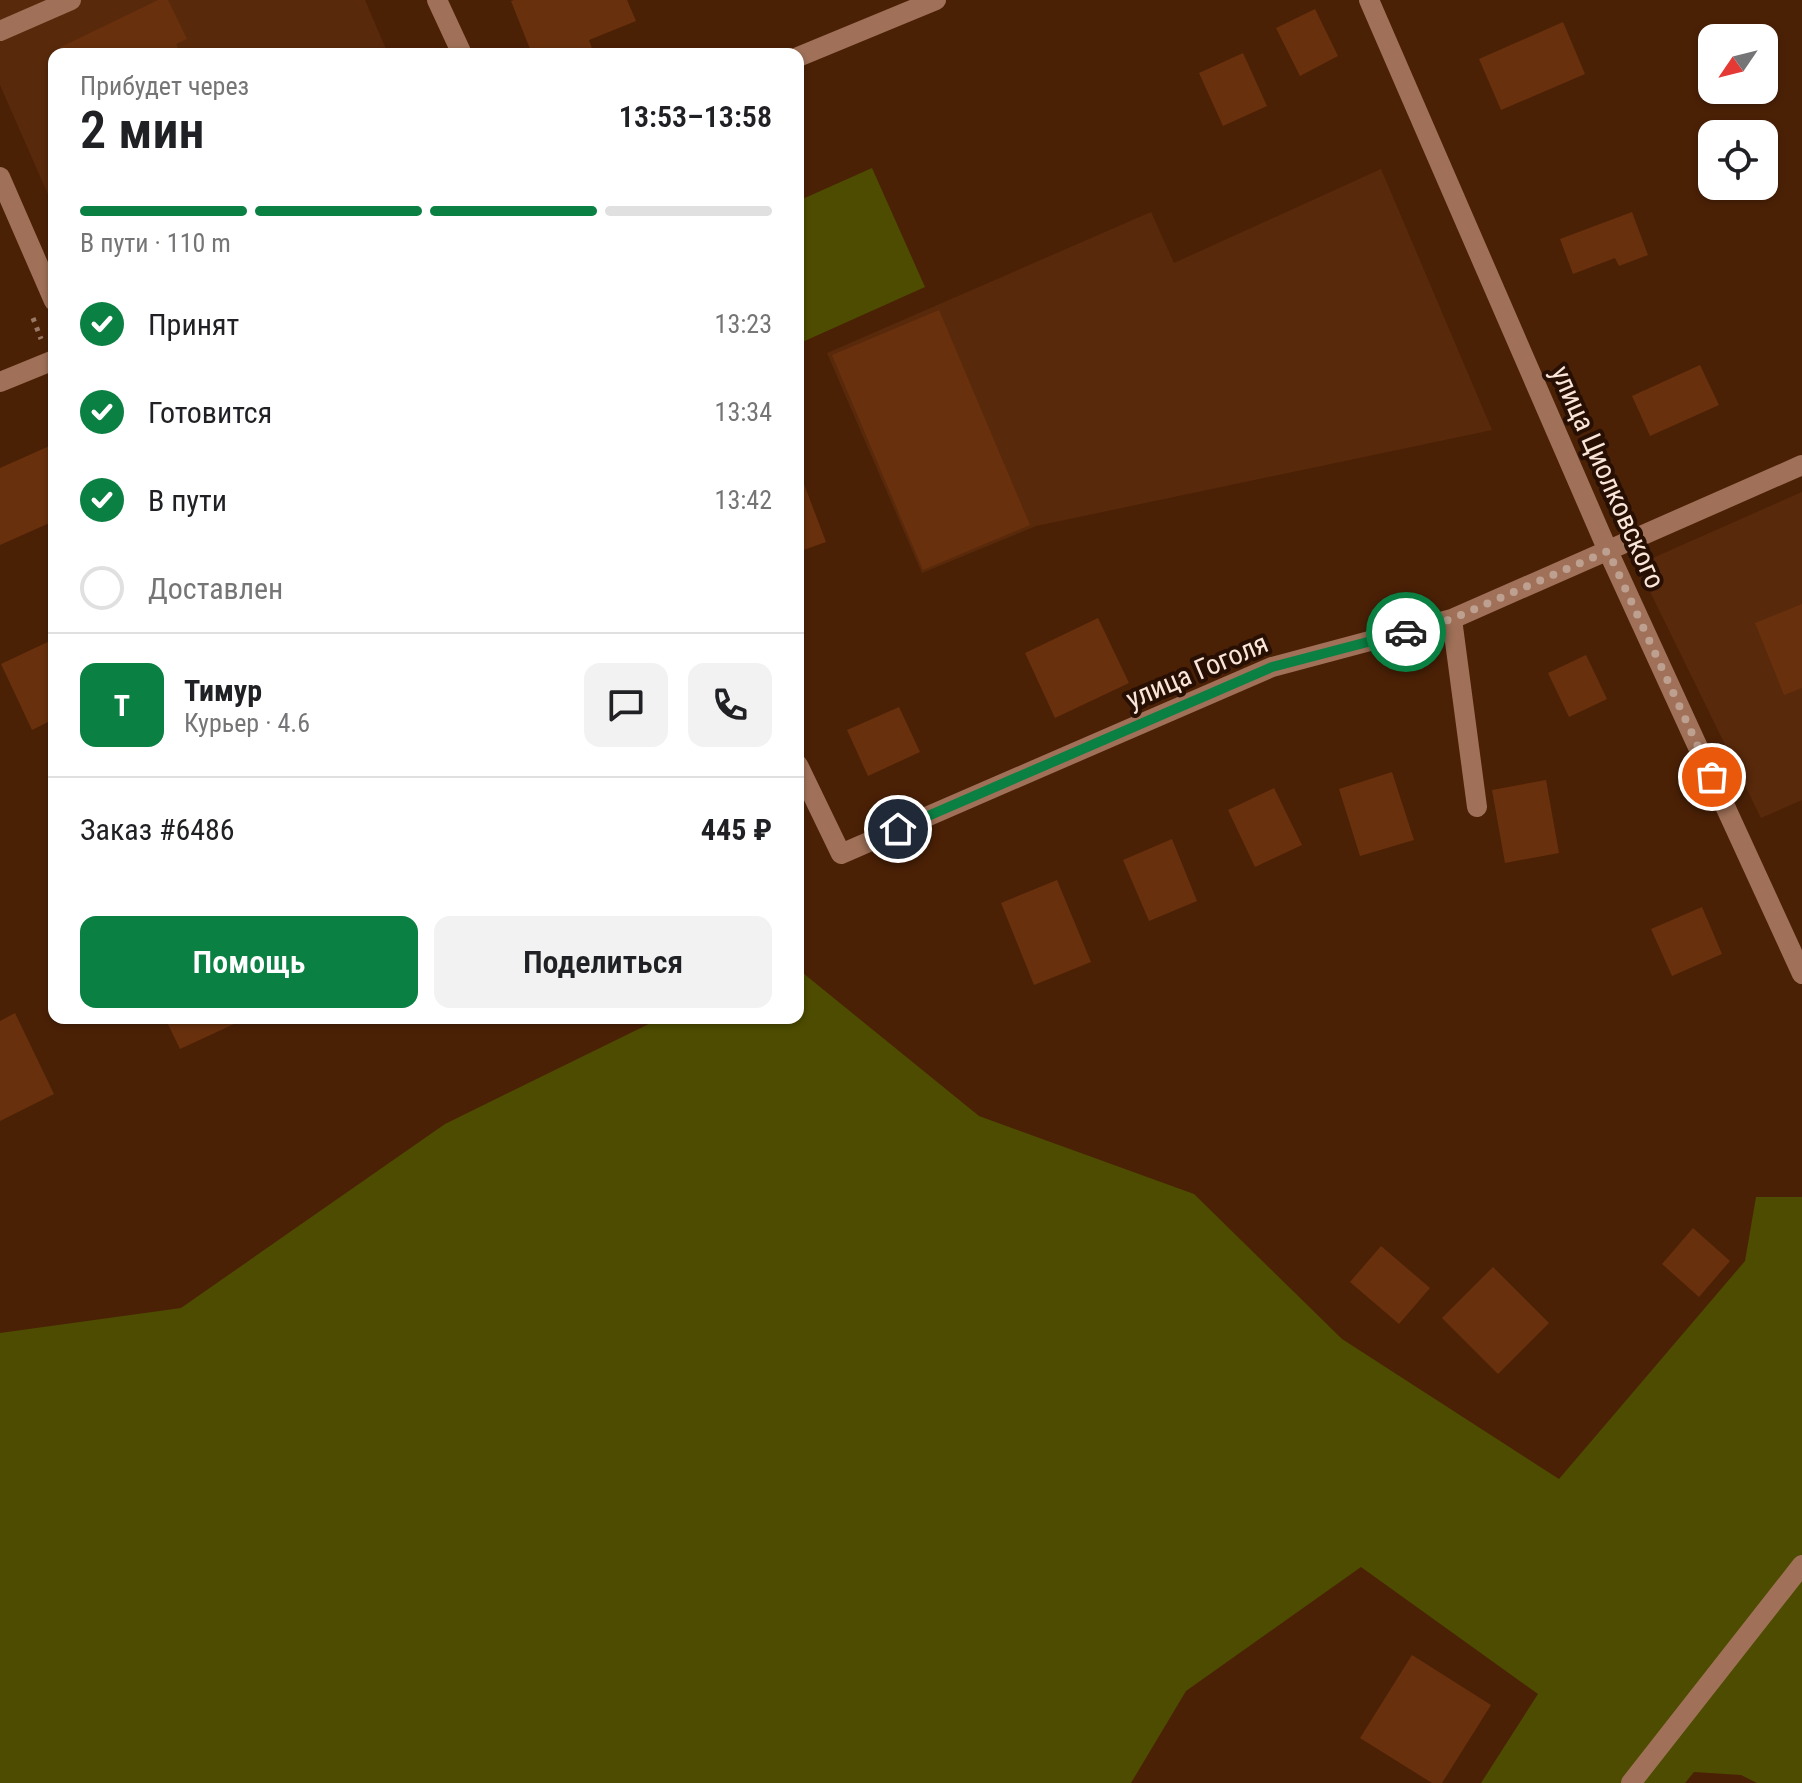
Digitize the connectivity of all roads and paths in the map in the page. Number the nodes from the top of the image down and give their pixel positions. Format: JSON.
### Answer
{"nodes":[{"id":1,"x":71,"y":0,"type":"edge"},
{"id":2,"x":437,"y":0,"type":"edge"},
{"id":3,"x":936,"y":0,"type":"edge"},
{"id":4,"x":1369,"y":0,"type":"edge"},
{"id":5,"x":0,"y":31,"type":"edge"},
{"id":6,"x":459,"y":48,"type":"edge"},
{"id":7,"x":804,"y":55,"type":"edge"},
{"id":8,"x":0,"y":177,"type":"edge"},
{"id":9,"x":48,"y":287,"type":"edge"},
{"id":10,"x":48,"y":362,"type":"edge"},
{"id":11,"x":0,"y":382,"type":"edge"},
{"id":12,"x":1802,"y":465,"type":"edge"},
{"id":13,"x":1608,"y":551,"type":"junction"},
{"id":14,"x":1452,"y":619,"type":"junction"},
{"id":15,"x":804,"y":777,"type":"edge"},
{"id":16,"x":1477,"y":807,"type":"dead end"},
{"id":17,"x":1802,"y":974,"type":"edge"},
{"id":18,"x":1802,"y":1565,"type":"edge"},
{"id":19,"x":1631,"y":1783,"type":"edge"}],
"edges":[{"from":1,"to":5,"type":"street"},
{"from":2,"to":6,"type":"street"},
{"from":3,"to":7,"type":"street"},
{"from":4,"to":13,"type":"street","name":"улица Циолковского"},
{"from":8,"to":9,"type":"street"},
{"from":10,"to":11,"type":"street"},
{"from":12,"to":13,"type":"street","name":"улица Гоголя"},
{"from":13,"to":14,"type":"street","name":"улица Гоголя"},
{"from":13,"to":17,"type":"street","name":"улица Циолковского"},
{"from":14,"to":15,"type":"street","name":"улица Гоголя"},
{"from":14,"to":16,"type":"street"},
{"from":18,"to":19,"type":"street"}]}
